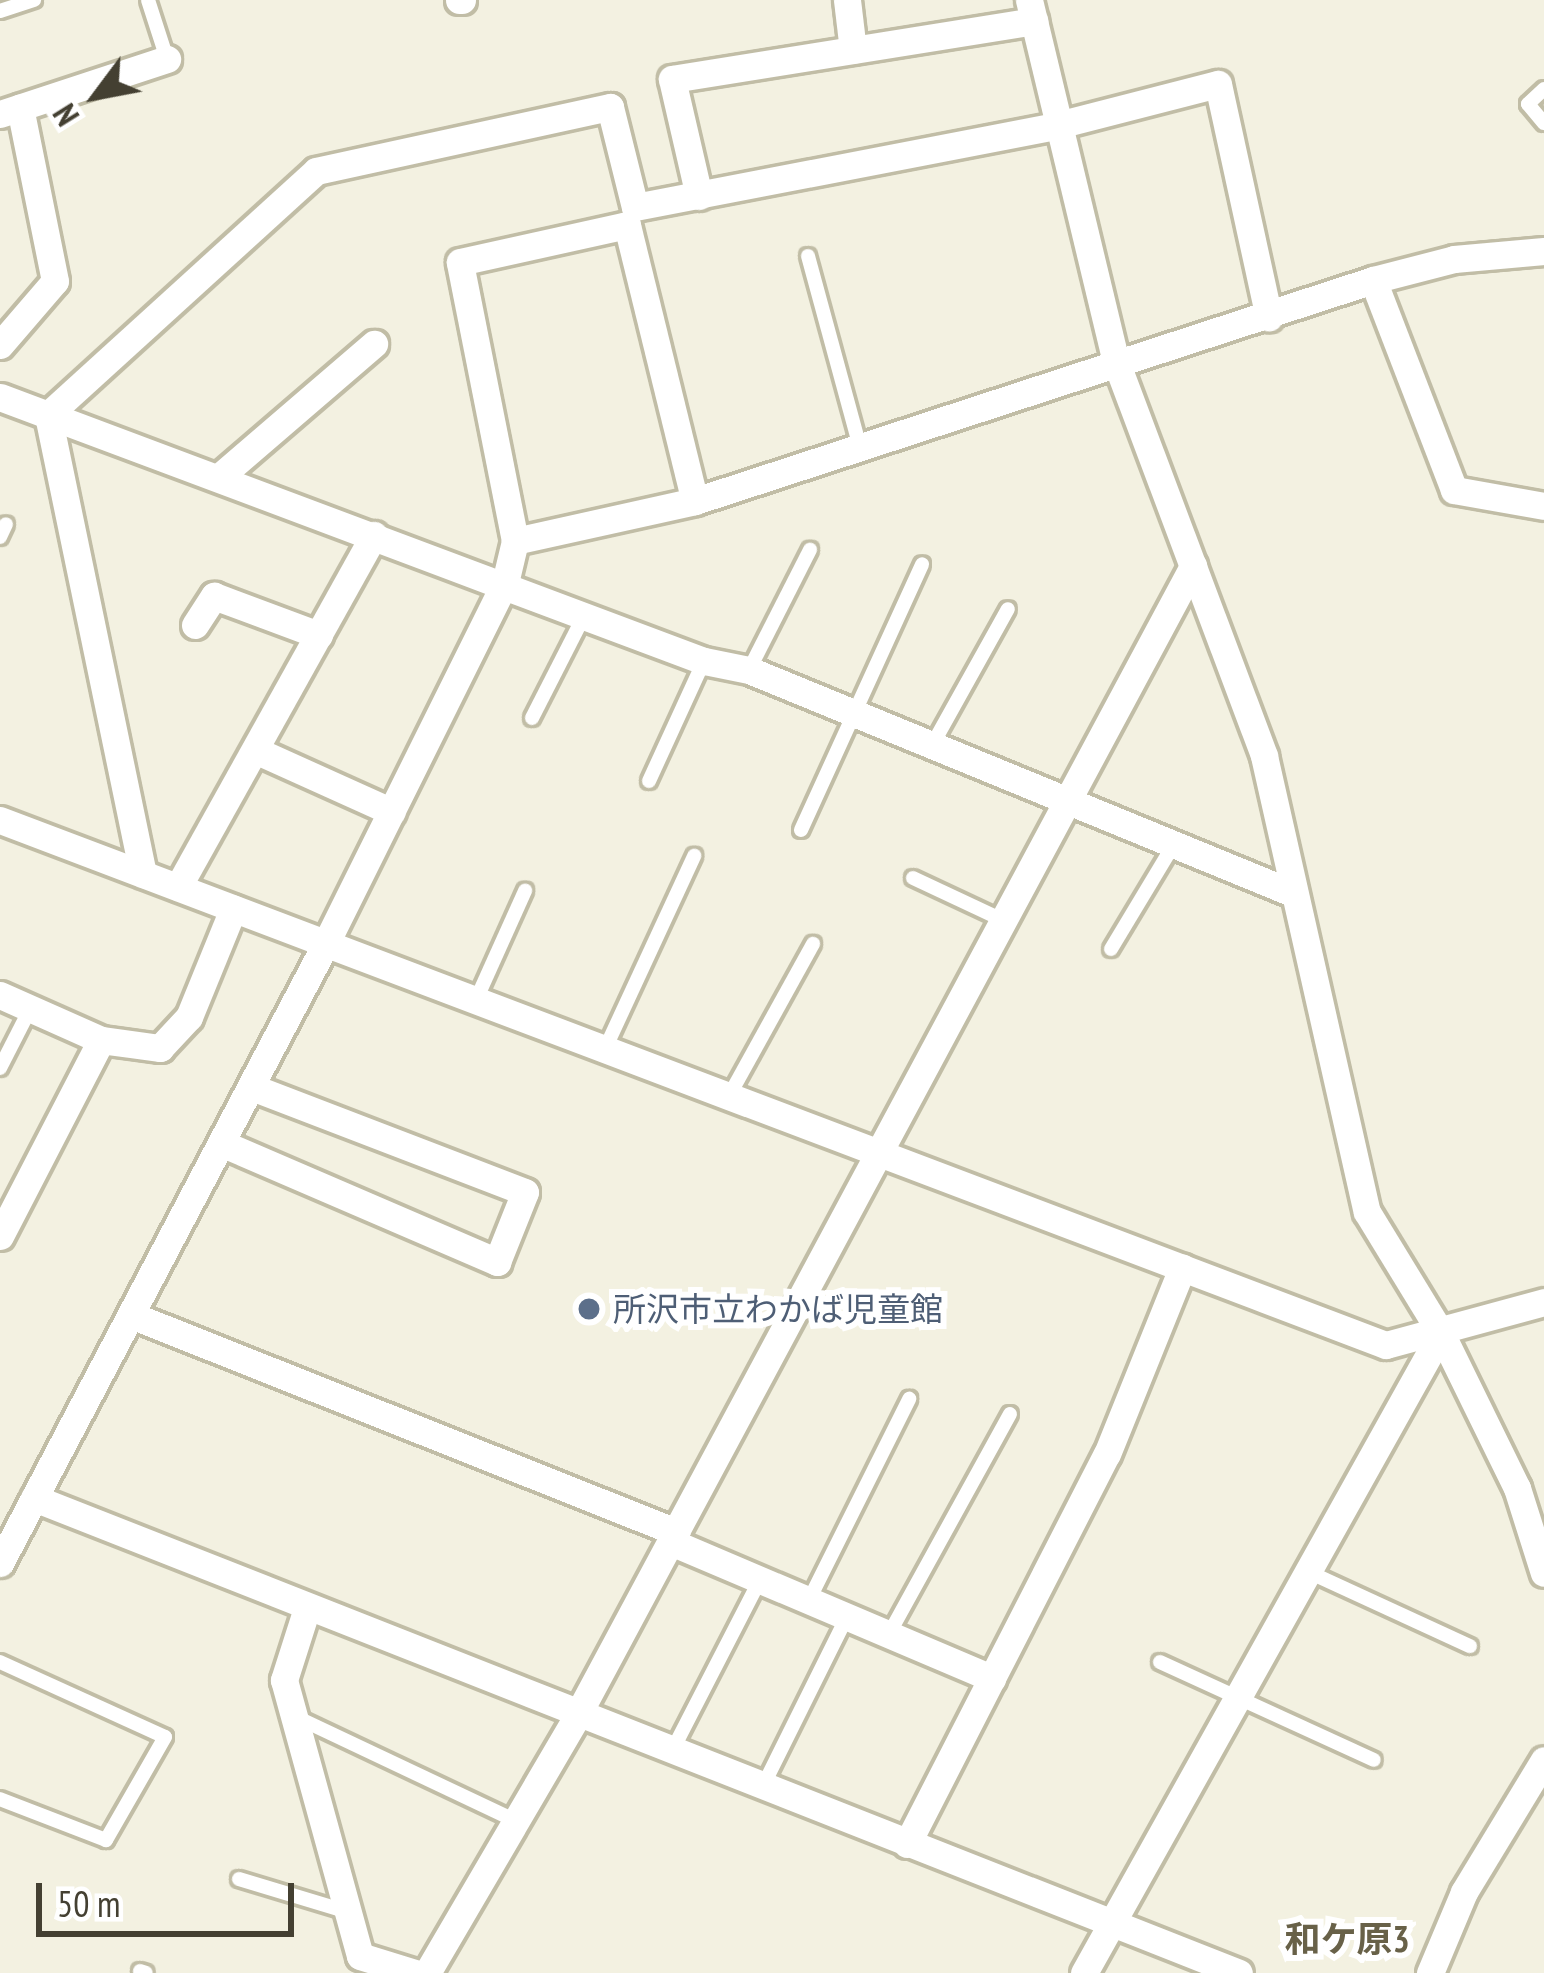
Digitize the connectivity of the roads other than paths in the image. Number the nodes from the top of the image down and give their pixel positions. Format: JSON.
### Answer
{"nodes":[{"id":1,"x":34,"y":0,"type":"edge"},
{"id":2,"x":148,"y":0,"type":"edge"},
{"id":3,"x":847,"y":0,"type":"edge"},
{"id":4,"x":1031,"y":10,"type":"edge"},
{"id":5,"x":0,"y":11,"type":"edge"},
{"id":6,"x":853,"y":50,"type":"junction"},
{"id":7,"x":167,"y":59,"type":"joint"},
{"id":8,"x":1544,"y":89,"type":"edge"},
{"id":9,"x":10,"y":111,"type":"edge"},
{"id":10,"x":1544,"y":123,"type":"edge"},
{"id":11,"x":1054,"y":126,"type":"junction"},
{"id":12,"x":699,"y":196,"type":"junction"},
{"id":13,"x":1544,"y":251,"type":"edge"},
{"id":14,"x":808,"y":256,"type":"dead end"},
{"id":15,"x":1373,"y":280,"type":"junction"},
{"id":16,"x":1269,"y":317,"type":"junction"},
{"id":17,"x":374,"y":344,"type":"dead end"},
{"id":18,"x":0,"y":345,"type":"edge"},
{"id":19,"x":1115,"y":359,"type":"junction"},
{"id":20,"x":0,"y":397,"type":"edge"},
{"id":21,"x":48,"y":415,"type":"junction"},
{"id":22,"x":859,"y":444,"type":"junction"},
{"id":23,"x":218,"y":478,"type":"junction"},
{"id":24,"x":695,"y":501,"type":"junction"},
{"id":25,"x":1544,"y":506,"type":"edge"},
{"id":26,"x":374,"y":535,"type":"junction"},
{"id":27,"x":514,"y":541,"type":"junction"},
{"id":28,"x":810,"y":550,"type":"dead end"},
{"id":29,"x":922,"y":564,"type":"dead end"},
{"id":30,"x":1193,"y":566,"type":"junction"},
{"id":31,"x":506,"y":583,"type":"junction"},
{"id":32,"x":1008,"y":609,"type":"dead end"},
{"id":33,"x":585,"y":614,"type":"junction"},
{"id":34,"x":195,"y":626,"type":"dead end"},
{"id":35,"x":319,"y":635,"type":"junction"},
{"id":36,"x":704,"y":661,"type":"junction"},
{"id":37,"x":749,"y":670,"type":"junction"},
{"id":38,"x":848,"y":716,"type":"junction"},
{"id":39,"x":532,"y":718,"type":"dead end"},
{"id":40,"x":930,"y":748,"type":"junction"},
{"id":41,"x":255,"y":750,"type":"junction"},
{"id":42,"x":649,"y":782,"type":"dead end"},
{"id":43,"x":1068,"y":804,"type":"junction"},
{"id":44,"x":392,"y":812,"type":"junction"},
{"id":45,"x":0,"y":820,"type":"edge"},
{"id":46,"x":800,"y":830,"type":"dead end"},
{"id":47,"x":1173,"y":846,"type":"junction"},
{"id":48,"x":694,"y":856,"type":"dead end"},
{"id":49,"x":143,"y":874,"type":"junction"},
{"id":50,"x":913,"y":878,"type":"dead end"},
{"id":51,"x":178,"y":887,"type":"junction"},
{"id":52,"x":525,"y":891,"type":"dead end"},
{"id":53,"x":1290,"y":892,"type":"junction"},
{"id":54,"x":233,"y":909,"type":"junction"},
{"id":55,"x":1005,"y":921,"type":"junction"},
{"id":56,"x":326,"y":944,"type":"junction"},
{"id":57,"x":813,"y":944,"type":"dead end"},
{"id":58,"x":1111,"y":949,"type":"dead end"},
{"id":59,"x":0,"y":995,"type":"edge"},
{"id":60,"x":476,"y":1000,"type":"junction"},
{"id":61,"x":31,"y":1008,"type":"junction"},
{"id":62,"x":101,"y":1040,"type":"junction"},
{"id":63,"x":605,"y":1049,"type":"junction"},
{"id":64,"x":0,"y":1068,"type":"edge"},
{"id":65,"x":251,"y":1087,"type":"junction"},
{"id":66,"x":729,"y":1096,"type":"junction"},
{"id":67,"x":221,"y":1144,"type":"junction"},
{"id":68,"x":880,"y":1153,"type":"junction"},
{"id":69,"x":0,"y":1236,"type":"edge"},
{"id":70,"x":1182,"y":1268,"type":"junction"},
{"id":71,"x":1544,"y":1302,"type":"edge"},
{"id":72,"x":130,"y":1315,"type":"junction"},
{"id":73,"x":1441,"y":1333,"type":"junction"},
{"id":74,"x":909,"y":1400,"type":"dead end"},
{"id":75,"x":1010,"y":1414,"type":"dead end"},
{"id":76,"x":34,"y":1498,"type":"junction"},
{"id":77,"x":674,"y":1537,"type":"junction"},
{"id":78,"x":0,"y":1562,"type":"edge"},
{"id":79,"x":1311,"y":1573,"type":"junction"},
{"id":80,"x":1544,"y":1574,"type":"edge"},
{"id":81,"x":760,"y":1580,"type":"junction"},
{"id":82,"x":809,"y":1600,"type":"junction"},
{"id":83,"x":307,"y":1608,"type":"junction"},
{"id":84,"x":847,"y":1617,"type":"junction"},
{"id":85,"x":889,"y":1634,"type":"junction"},
{"id":86,"x":1470,"y":1646,"type":"dead end"},
{"id":87,"x":0,"y":1662,"type":"edge"},
{"id":88,"x":1160,"y":1662,"type":"dead end"},
{"id":89,"x":992,"y":1678,"type":"junction"},
{"id":90,"x":1238,"y":1694,"type":"junction"},
{"id":91,"x":294,"y":1716,"type":"junction"},
{"id":92,"x":578,"y":1716,"type":"junction"},
{"id":93,"x":671,"y":1753,"type":"junction"},
{"id":94,"x":1374,"y":1760,"type":"dead end"},
{"id":95,"x":1544,"y":1760,"type":"edge"},
{"id":96,"x":762,"y":1788,"type":"junction"},
{"id":97,"x":0,"y":1799,"type":"edge"},
{"id":98,"x":516,"y":1821,"type":"junction"},
{"id":99,"x":907,"y":1844,"type":"junction"},
{"id":100,"x":239,"y":1879,"type":"dead end"},
{"id":101,"x":348,"y":1912,"type":"junction"},
{"id":102,"x":1111,"y":1923,"type":"junction"},
{"id":103,"x":416,"y":1973,"type":"edge"},
{"id":104,"x":427,"y":1973,"type":"edge"},
{"id":105,"x":1084,"y":1973,"type":"edge"},
{"id":106,"x":1239,"y":1973,"type":"edge"},
{"id":107,"x":1430,"y":1973,"type":"edge"}],
"edges":[{"from":1,"to":5,"type":"lane"},
{"from":2,"to":7,"type":"lane"},
{"from":3,"to":6,"type":"street"},
{"from":4,"to":6,"type":"street"},
{"from":4,"to":11,"type":"street"},
{"from":6,"to":12,"type":"street"},
{"from":7,"to":9,"type":"street"},
{"from":8,"to":10,"type":"lane"},
{"from":9,"to":18,"type":"street"},
{"from":11,"to":12,"type":"street"},
{"from":11,"to":16,"type":"street"},
{"from":11,"to":19,"type":"street"},
{"from":12,"to":21,"type":"street"},
{"from":13,"to":15,"type":"street"},
{"from":14,"to":22,"type":"lane"},
{"from":15,"to":16,"type":"street"},
{"from":15,"to":25,"type":"street"},
{"from":16,"to":19,"type":"street"},
{"from":17,"to":23,"type":"street"},
{"from":19,"to":22,"type":"street"},
{"from":19,"to":30,"type":"street"},
{"from":20,"to":21,"type":"street"},
{"from":21,"to":23,"type":"street"},
{"from":21,"to":49,"type":"street"},
{"from":22,"to":24,"type":"street"},
{"from":23,"to":26,"type":"street"},
{"from":24,"to":27,"type":"street"},
{"from":24,"to":27,"type":"street"},
{"from":26,"to":31,"type":"street"},
{"from":26,"to":35,"type":"street"},
{"from":27,"to":31,"type":"street"},
{"from":28,"to":37,"type":"lane"},
{"from":29,"to":38,"type":"lane"},
{"from":30,"to":43,"type":"street"},
{"from":30,"to":53,"type":"street"},
{"from":31,"to":33,"type":"street"},
{"from":31,"to":44,"type":"street"},
{"from":32,"to":40,"type":"lane"},
{"from":33,"to":36,"type":"street"},
{"from":33,"to":39,"type":"lane"},
{"from":34,"to":35,"type":"street"},
{"from":35,"to":41,"type":"street"},
{"from":36,"to":37,"type":"street"},
{"from":36,"to":42,"type":"lane"},
{"from":37,"to":38,"type":"street"},
{"from":38,"to":40,"type":"street"},
{"from":38,"to":46,"type":"lane"},
{"from":40,"to":43,"type":"street"},
{"from":41,"to":44,"type":"street"},
{"from":41,"to":51,"type":"street"},
{"from":43,"to":47,"type":"street"},
{"from":43,"to":55,"type":"street"},
{"from":44,"to":56,"type":"street"},
{"from":45,"to":49,"type":"street"},
{"from":47,"to":53,"type":"street"},
{"from":47,"to":58,"type":"lane"},
{"from":48,"to":63,"type":"lane"},
{"from":49,"to":51,"type":"street"},
{"from":50,"to":55,"type":"lane"},
{"from":51,"to":54,"type":"street"},
{"from":52,"to":60,"type":"lane"},
{"from":53,"to":73,"type":"street"},
{"from":54,"to":56,"type":"street"},
{"from":54,"to":62,"type":"street"},
{"from":55,"to":68,"type":"street"},
{"from":56,"to":60,"type":"street"},
{"from":56,"to":65,"type":"street"},
{"from":57,"to":66,"type":"lane"},
{"from":59,"to":61,"type":"street"},
{"from":60,"to":63,"type":"street"},
{"from":61,"to":62,"type":"street"},
{"from":61,"to":64,"type":"lane"},
{"from":62,"to":69,"type":"street"},
{"from":63,"to":66,"type":"street"},
{"from":65,"to":67,"type":"street"},
{"from":65,"to":67,"type":"street"},
{"from":66,"to":68,"type":"street"},
{"from":67,"to":72,"type":"street"},
{"from":68,"to":70,"type":"street"},
{"from":68,"to":77,"type":"street"},
{"from":70,"to":73,"type":"street"},
{"from":70,"to":89,"type":"street"},
{"from":71,"to":73,"type":"street"},
{"from":72,"to":76,"type":"street"},
{"from":72,"to":77,"type":"street"},
{"from":73,"to":79,"type":"street"},
{"from":73,"to":80,"type":"street"},
{"from":74,"to":82,"type":"lane"},
{"from":75,"to":85,"type":"lane"},
{"from":76,"to":78,"type":"street"},
{"from":76,"to":83,"type":"street"},
{"from":77,"to":81,"type":"street"},
{"from":77,"to":92,"type":"street"},
{"from":79,"to":86,"type":"lane"},
{"from":79,"to":90,"type":"street"},
{"from":81,"to":82,"type":"street"},
{"from":81,"to":93,"type":"lane"},
{"from":82,"to":84,"type":"street"},
{"from":83,"to":91,"type":"street"},
{"from":83,"to":92,"type":"street"},
{"from":84,"to":85,"type":"street"},
{"from":84,"to":96,"type":"lane"},
{"from":85,"to":89,"type":"street"},
{"from":87,"to":97,"type":"lane"},
{"from":88,"to":90,"type":"lane"},
{"from":89,"to":99,"type":"street"},
{"from":90,"to":94,"type":"lane"},
{"from":90,"to":102,"type":"street"},
{"from":91,"to":98,"type":"lane"},
{"from":91,"to":101,"type":"street"},
{"from":92,"to":93,"type":"street"},
{"from":92,"to":98,"type":"street"},
{"from":93,"to":96,"type":"street"},
{"from":95,"to":107,"type":"street"},
{"from":96,"to":99,"type":"street"},
{"from":98,"to":104,"type":"street"},
{"from":99,"to":102,"type":"street"},
{"from":100,"to":101,"type":"lane"},
{"from":101,"to":103,"type":"street"},
{"from":102,"to":105,"type":"street"},
{"from":102,"to":106,"type":"street"}]}
